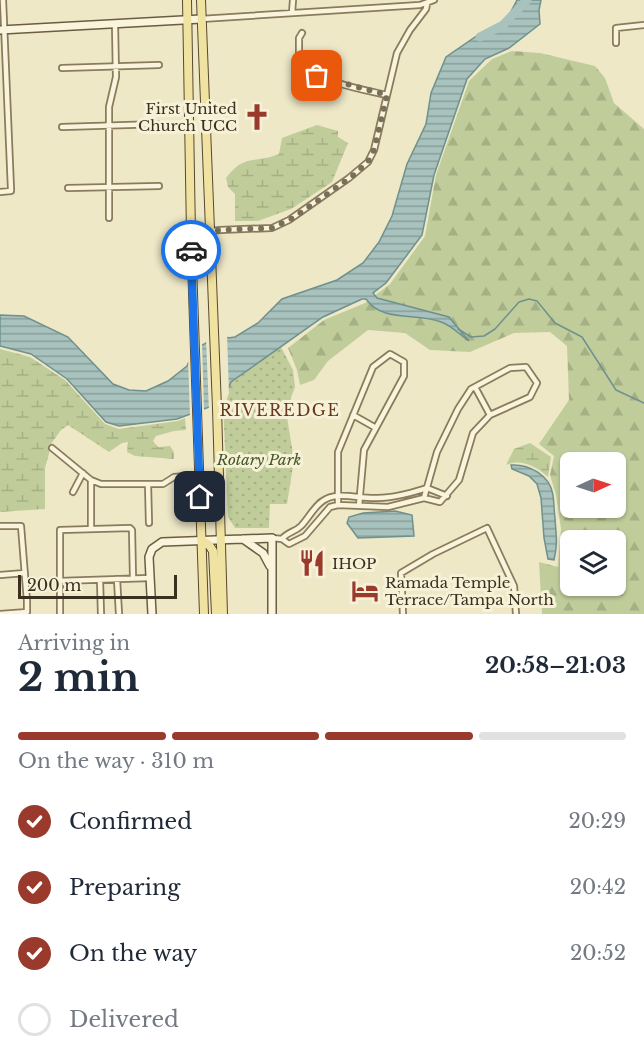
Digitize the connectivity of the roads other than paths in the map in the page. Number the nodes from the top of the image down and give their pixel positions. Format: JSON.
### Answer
{"nodes":[{"id":1,"x":3,"y":0,"type":"edge"},
{"id":2,"x":187,"y":0,"type":"edge"},
{"id":3,"x":201,"y":0,"type":"edge"},
{"id":4,"x":293,"y":0,"type":"edge"},
{"id":5,"x":378,"y":0,"type":"edge"},
{"id":6,"x":434,"y":0,"type":"edge"},
{"id":7,"x":427,"y":4,"type":"junction"},
{"id":8,"x":378,"y":6,"type":"junction"},
{"id":9,"x":292,"y":13,"type":"junction"},
{"id":10,"x":187,"y":19,"type":"junction"},
{"id":11,"x":201,"y":19,"type":"junction"},
{"id":12,"x":115,"y":24,"type":"junction"},
{"id":13,"x":644,"y":25,"type":"edge"},
{"id":14,"x":2,"y":30,"type":"edge"},
{"id":15,"x":302,"y":33,"type":"dead end"},
{"id":16,"x":615,"y":43,"type":"dead end"},
{"id":17,"x":159,"y":64,"type":"dead end"},
{"id":18,"x":116,"y":66,"type":"junction"},
{"id":19,"x":62,"y":68,"type":"dead end"},
{"id":20,"x":387,"y":95,"type":"junction"},
{"id":21,"x":160,"y":124,"type":"dead end"},
{"id":22,"x":109,"y":126,"type":"junction"},
{"id":23,"x":63,"y":128,"type":"dead end"},
{"id":24,"x":159,"y":186,"type":"dead end"},
{"id":25,"x":68,"y":188,"type":"dead end"},
{"id":26,"x":109,"y":188,"type":"junction"},
{"id":27,"x":0,"y":192,"type":"edge"},
{"id":28,"x":109,"y":218,"type":"dead end"},
{"id":29,"x":209,"y":233,"type":"junction"},
{"id":30,"x":191,"y":234,"type":"junction"},
{"id":31,"x":474,"y":387,"type":"junction"},
{"id":32,"x":353,"y":415,"type":"junction"},
{"id":33,"x":490,"y":415,"type":"junction"},
{"id":34,"x":376,"y":428,"type":"junction"},
{"id":35,"x":52,"y":448,"type":"dead end"},
{"id":36,"x":82,"y":473,"type":"junction"},
{"id":37,"x":199,"y":475,"type":"junction"},
{"id":38,"x":91,"y":480,"type":"junction"},
{"id":39,"x":148,"y":484,"type":"junction"},
{"id":40,"x":427,"y":488,"type":"junction"},
{"id":41,"x":73,"y":492,"type":"dead end"},
{"id":42,"x":339,"y":496,"type":"junction"},
{"id":43,"x":402,"y":496,"type":"junction"},
{"id":44,"x":447,"y":496,"type":"junction"},
{"id":45,"x":360,"y":498,"type":"junction"},
{"id":46,"x":424,"y":498,"type":"junction"},
{"id":47,"x":404,"y":503,"type":"junction"},
{"id":48,"x":338,"y":505,"type":"junction"},
{"id":49,"x":359,"y":506,"type":"junction"},
{"id":50,"x":149,"y":523,"type":"dead end"},
{"id":51,"x":0,"y":526,"type":"edge"},
{"id":52,"x":91,"y":529,"type":"junction"},
{"id":53,"x":272,"y":538,"type":"junction"},
{"id":54,"x":243,"y":539,"type":"junction"},
{"id":55,"x":282,"y":539,"type":"junction"},
{"id":56,"x":201,"y":540,"type":"junction"},
{"id":57,"x":220,"y":540,"type":"junction"},
{"id":58,"x":272,"y":570,"type":"junction"},
{"id":59,"x":26,"y":573,"type":"junction"},
{"id":60,"x":0,"y":575,"type":"edge"},
{"id":61,"x":134,"y":578,"type":"junction"},
{"id":62,"x":150,"y":578,"type":"junction"},
{"id":63,"x":117,"y":579,"type":"junction"},
{"id":64,"x":100,"y":580,"type":"junction"},
{"id":65,"x":59,"y":581,"type":"junction"},
{"id":66,"x":0,"y":614,"type":"edge"},
{"id":67,"x":60,"y":614,"type":"edge"},
{"id":68,"x":100,"y":614,"type":"edge"},
{"id":69,"x":119,"y":614,"type":"edge"},
{"id":70,"x":152,"y":614,"type":"edge"},
{"id":71,"x":204,"y":614,"type":"edge"},
{"id":72,"x":216,"y":614,"type":"edge"},
{"id":73,"x":223,"y":614,"type":"edge"},
{"id":74,"x":272,"y":614,"type":"edge"},
{"id":75,"x":403,"y":614,"type":"edge"},
{"id":76,"x":516,"y":614,"type":"edge"}],
"edges":[{"from":1,"to":14,"type":"street"},
{"from":2,"to":10,"type":"main road"},
{"from":3,"to":11,"type":"main road"},
{"from":4,"to":9,"type":"street"},
{"from":5,"to":8,"type":"street"},
{"from":6,"to":7,"type":"street"},
{"from":7,"to":8,"type":"street"},
{"from":7,"to":20,"type":"street"},
{"from":8,"to":9,"type":"street"},
{"from":9,"to":11,"type":"street"},
{"from":10,"to":11,"type":"street"},
{"from":10,"to":12,"type":"street"},
{"from":10,"to":30,"type":"main road"},
{"from":11,"to":29,"type":"main road"},
{"from":12,"to":14,"type":"street"},
{"from":12,"to":18,"type":"street"},
{"from":13,"to":16,"type":"street"},
{"from":14,"to":27,"type":"street"},
{"from":15,"to":20,"type":"street"},
{"from":17,"to":18,"type":"street"},
{"from":18,"to":19,"type":"street"},
{"from":18,"to":22,"type":"street"},
{"from":20,"to":29,"type":"street"},
{"from":21,"to":22,"type":"street"},
{"from":22,"to":23,"type":"street"},
{"from":22,"to":26,"type":"street"},
{"from":24,"to":26,"type":"street"},
{"from":25,"to":26,"type":"street"},
{"from":26,"to":28,"type":"street"},
{"from":29,"to":30,"type":"street"},
{"from":29,"to":57,"type":"main road"},
{"from":30,"to":37,"type":"main road"},
{"from":31,"to":33,"type":"street"},
{"from":31,"to":33,"type":"street"},
{"from":31,"to":40,"type":"street"},
{"from":32,"to":34,"type":"street"},
{"from":32,"to":34,"type":"street"},
{"from":32,"to":42,"type":"street"},
{"from":33,"to":44,"type":"street"},
{"from":34,"to":45,"type":"street"},
{"from":35,"to":36,"type":"street"},
{"from":36,"to":38,"type":"street"},
{"from":36,"to":41,"type":"street"},
{"from":37,"to":39,"type":"street"},
{"from":37,"to":56,"type":"main road"},
{"from":38,"to":39,"type":"street"},
{"from":38,"to":52,"type":"street"},
{"from":39,"to":50,"type":"street"},
{"from":40,"to":43,"type":"street"},
{"from":40,"to":44,"type":"street"},
{"from":40,"to":46,"type":"street"},
{"from":42,"to":45,"type":"street"},
{"from":42,"to":48,"type":"street"},
{"from":42,"to":55,"type":"street"},
{"from":43,"to":45,"type":"street"},
{"from":43,"to":47,"type":"street"},
{"from":44,"to":46,"type":"street"},
{"from":45,"to":49,"type":"street"},
{"from":46,"to":47,"type":"street"},
{"from":47,"to":49,"type":"street"},
{"from":48,"to":49,"type":"street"},
{"from":48,"to":55,"type":"street"},
{"from":51,"to":59,"type":"street"},
{"from":52,"to":61,"type":"street"},
{"from":52,"to":65,"type":"street"},
{"from":53,"to":54,"type":"street"},
{"from":53,"to":55,"type":"street"},
{"from":53,"to":58,"type":"street"},
{"from":54,"to":57,"type":"street"},
{"from":54,"to":58,"type":"street"},
{"from":56,"to":57,"type":"street"},
{"from":56,"to":62,"type":"street"},
{"from":56,"to":71,"type":"main road"},
{"from":56,"to":72,"type":"main road"},
{"from":57,"to":73,"type":"main road"},
{"from":58,"to":74,"type":"street"},
{"from":59,"to":60,"type":"street"},
{"from":59,"to":66,"type":"street"},
{"from":61,"to":62,"type":"street"},
{"from":61,"to":63,"type":"street"},
{"from":62,"to":70,"type":"street"},
{"from":63,"to":64,"type":"street"},
{"from":63,"to":69,"type":"street"},
{"from":64,"to":65,"type":"street"},
{"from":64,"to":68,"type":"street"},
{"from":65,"to":67,"type":"street"},
{"from":75,"to":76,"type":"street"}]}
